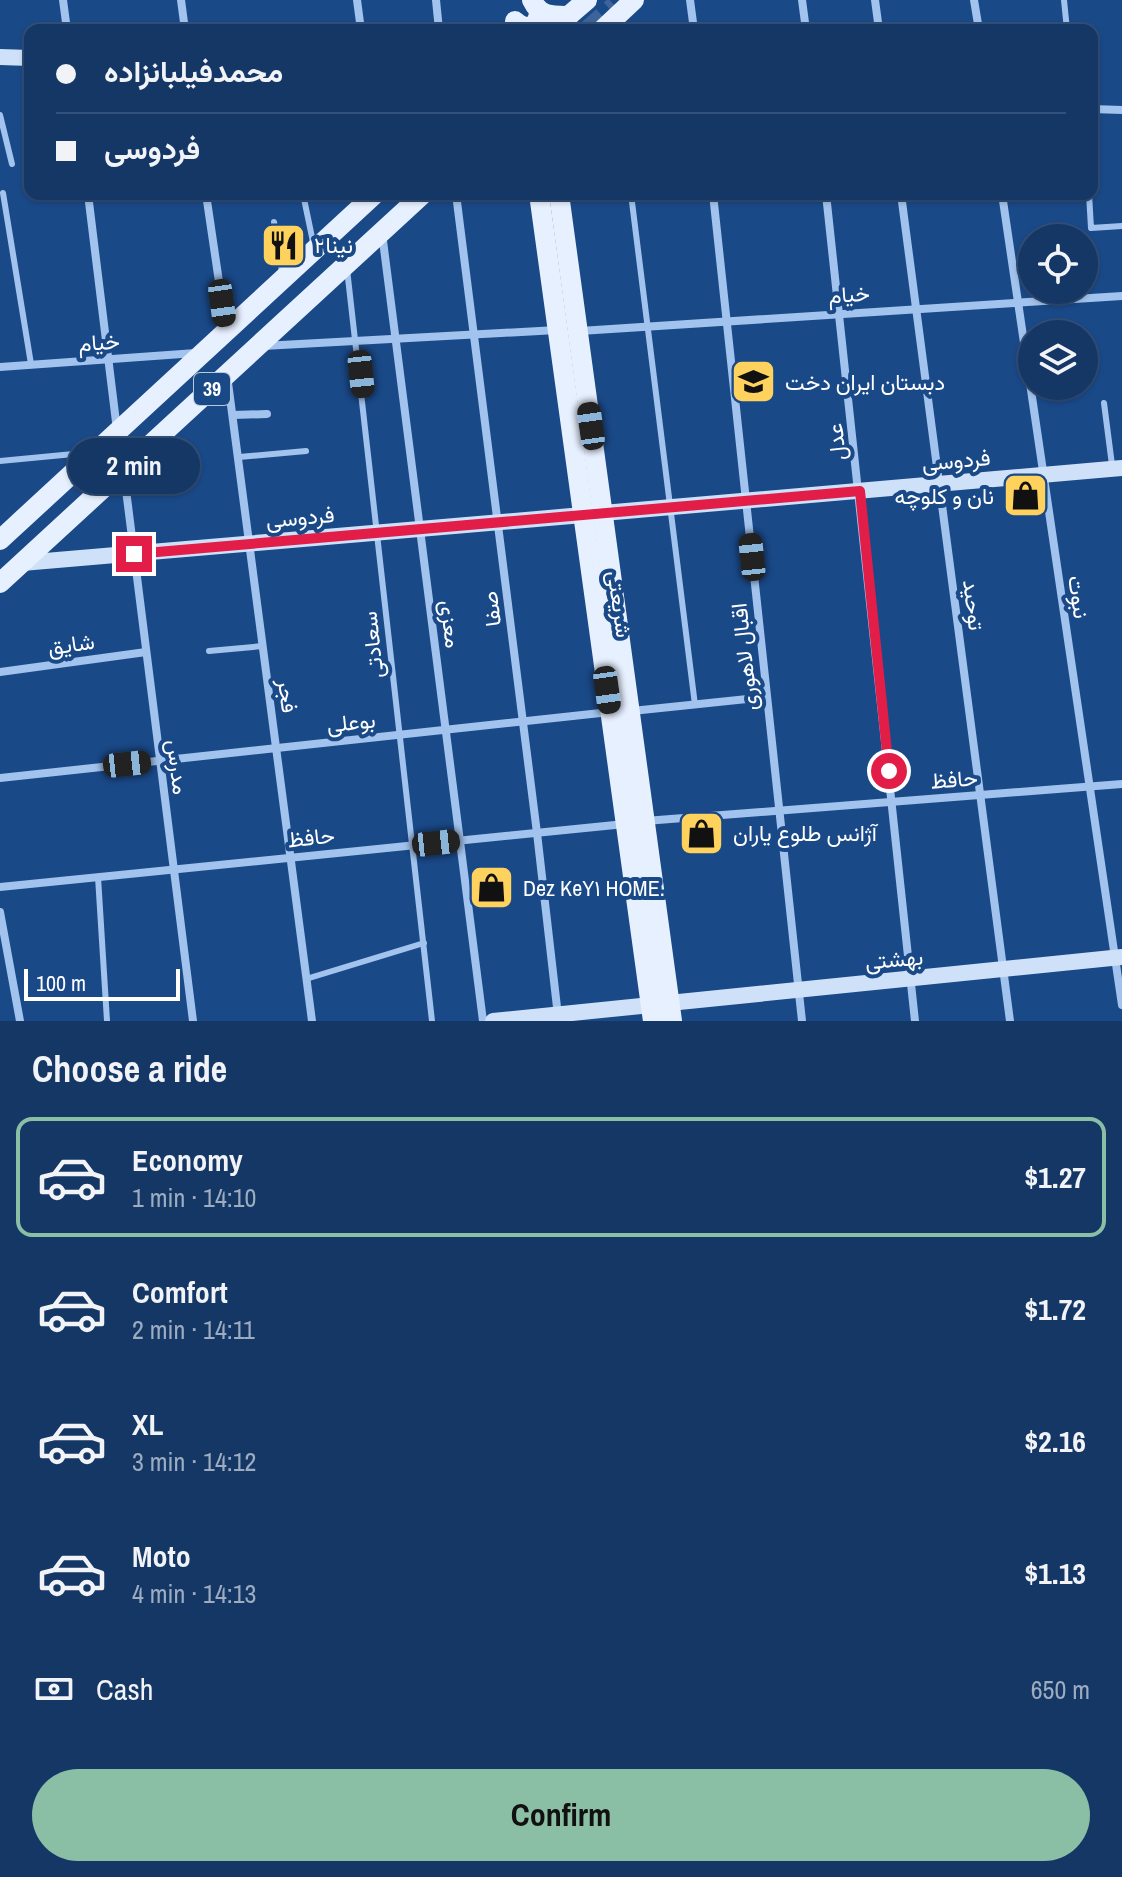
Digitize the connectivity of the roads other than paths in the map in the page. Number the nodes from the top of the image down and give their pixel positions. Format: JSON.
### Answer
{"nodes":[{"id":1,"x":63,"y":0,"type":"edge"},
{"id":2,"x":181,"y":0,"type":"edge"},
{"id":3,"x":357,"y":0,"type":"edge"},
{"id":4,"x":436,"y":0,"type":"edge"},
{"id":5,"x":690,"y":0,"type":"edge"},
{"id":6,"x":802,"y":0,"type":"edge"},
{"id":7,"x":875,"y":0,"type":"edge"},
{"id":8,"x":974,"y":0,"type":"edge"},
{"id":9,"x":1064,"y":0,"type":"edge"},
{"id":10,"x":623,"y":2,"type":"edge"},
{"id":11,"x":536,"y":6,"type":"edge"},
{"id":12,"x":583,"y":20,"type":"edge"},
{"id":13,"x":66,"y":24,"type":"edge"},
{"id":14,"x":184,"y":24,"type":"edge"},
{"id":15,"x":360,"y":24,"type":"edge"},
{"id":16,"x":438,"y":24,"type":"edge"},
{"id":17,"x":693,"y":24,"type":"edge"},
{"id":18,"x":805,"y":24,"type":"edge"},
{"id":19,"x":878,"y":24,"type":"edge"},
{"id":20,"x":978,"y":24,"type":"edge"},
{"id":21,"x":1066,"y":24,"type":"edge"},
{"id":22,"x":0,"y":57,"type":"edge"},
{"id":23,"x":24,"y":58,"type":"edge"},
{"id":24,"x":1098,"y":109,"type":"edge"},
{"id":25,"x":1122,"y":110,"type":"edge"},
{"id":26,"x":0,"y":115,"type":"edge"},
{"id":27,"x":12,"y":164,"type":"dead end"},
{"id":28,"x":3,"y":193,"type":"dead end"},
{"id":29,"x":89,"y":200,"type":"edge"},
{"id":30,"x":207,"y":200,"type":"edge"},
{"id":31,"x":304,"y":200,"type":"edge"},
{"id":32,"x":369,"y":200,"type":"edge"},
{"id":33,"x":386,"y":200,"type":"edge"},
{"id":34,"x":402,"y":200,"type":"edge"},
{"id":35,"x":417,"y":200,"type":"edge"},
{"id":36,"x":457,"y":200,"type":"edge"},
{"id":37,"x":540,"y":200,"type":"edge"},
{"id":38,"x":559,"y":200,"type":"edge"},
{"id":39,"x":632,"y":200,"type":"edge"},
{"id":40,"x":714,"y":200,"type":"edge"},
{"id":41,"x":827,"y":200,"type":"edge"},
{"id":42,"x":902,"y":200,"type":"edge"},
{"id":43,"x":1003,"y":200,"type":"edge"},
{"id":44,"x":1089,"y":200,"type":"edge"},
{"id":45,"x":274,"y":222,"type":"dead end"},
{"id":46,"x":8,"y":226,"type":"junction"},
{"id":47,"x":1122,"y":226,"type":"edge"},
{"id":48,"x":0,"y":228,"type":"edge"},
{"id":49,"x":382,"y":232,"type":"junction"},
{"id":50,"x":315,"y":250,"type":"junction"},
{"id":51,"x":347,"y":264,"type":"junction"},
{"id":52,"x":286,"y":277,"type":"junction"},
{"id":53,"x":1122,"y":296,"type":"edge"},
{"id":54,"x":311,"y":297,"type":"junction"},
{"id":55,"x":1017,"y":301,"type":"junction"},
{"id":56,"x":916,"y":307,"type":"junction"},
{"id":57,"x":840,"y":312,"type":"junction"},
{"id":58,"x":727,"y":320,"type":"junction"},
{"id":59,"x":647,"y":326,"type":"junction"},
{"id":60,"x":226,"y":330,"type":"junction"},
{"id":61,"x":568,"y":330,"type":"junction"},
{"id":62,"x":475,"y":335,"type":"junction"},
{"id":63,"x":397,"y":340,"type":"junction"},
{"id":64,"x":357,"y":342,"type":"junction"},
{"id":65,"x":258,"y":346,"type":"junction"},
{"id":66,"x":201,"y":353,"type":"junction"},
{"id":67,"x":108,"y":360,"type":"junction"},
{"id":68,"x":31,"y":364,"type":"junction"},
{"id":69,"x":0,"y":367,"type":"edge"},
{"id":70,"x":227,"y":375,"type":"junction"},
{"id":71,"x":1104,"y":403,"type":"dead end"},
{"id":72,"x":138,"y":412,"type":"junction"},
{"id":73,"x":267,"y":414,"type":"dead end"},
{"id":74,"x":233,"y":415,"type":"junction"},
{"id":75,"x":117,"y":431,"type":"junction"},
{"id":76,"x":159,"y":437,"type":"junction"},
{"id":77,"x":306,"y":451,"type":"dead end"},
{"id":78,"x":93,"y":452,"type":"junction"},
{"id":79,"x":239,"y":457,"type":"junction"},
{"id":80,"x":0,"y":461,"type":"edge"},
{"id":81,"x":1117,"y":469,"type":"edge"},
{"id":82,"x":123,"y":470,"type":"junction"},
{"id":83,"x":1043,"y":475,"type":"junction"},
{"id":84,"x":940,"y":484,"type":"junction"},
{"id":85,"x":860,"y":491,"type":"junction"},
{"id":86,"x":746,"y":501,"type":"junction"},
{"id":87,"x":671,"y":508,"type":"junction"},
{"id":88,"x":593,"y":514,"type":"junction"},
{"id":89,"x":499,"y":522,"type":"junction"},
{"id":90,"x":421,"y":529,"type":"junction"},
{"id":91,"x":378,"y":533,"type":"junction"},
{"id":92,"x":0,"y":540,"type":"edge"},
{"id":93,"x":251,"y":544,"type":"junction"},
{"id":94,"x":134,"y":554,"type":"junction"},
{"id":95,"x":22,"y":563,"type":"junction"},
{"id":96,"x":0,"y":583,"type":"edge"},
{"id":97,"x":263,"y":646,"type":"junction"},
{"id":98,"x":209,"y":651,"type":"dead end"},
{"id":99,"x":146,"y":652,"type":"junction"},
{"id":100,"x":0,"y":672,"type":"edge"},
{"id":101,"x":767,"y":697,"type":"junction"},
{"id":102,"x":695,"y":705,"type":"junction"},
{"id":103,"x":620,"y":712,"type":"junction"},
{"id":104,"x":523,"y":722,"type":"junction"},
{"id":105,"x":446,"y":730,"type":"junction"},
{"id":106,"x":400,"y":735,"type":"junction"},
{"id":107,"x":276,"y":748,"type":"junction"},
{"id":108,"x":159,"y":761,"type":"junction"},
{"id":109,"x":0,"y":778,"type":"edge"},
{"id":110,"x":1122,"y":784,"type":"edge"},
{"id":111,"x":1089,"y":786,"type":"junction"},
{"id":112,"x":981,"y":795,"type":"junction"},
{"id":113,"x":892,"y":802,"type":"junction"},
{"id":114,"x":779,"y":810,"type":"junction"},
{"id":115,"x":635,"y":822,"type":"junction"},
{"id":116,"x":537,"y":833,"type":"junction"},
{"id":117,"x":460,"y":840,"type":"junction"},
{"id":118,"x":412,"y":845,"type":"junction"},
{"id":119,"x":290,"y":858,"type":"junction"},
{"id":120,"x":173,"y":870,"type":"junction"},
{"id":121,"x":98,"y":877,"type":"junction"},
{"id":122,"x":0,"y":887,"type":"edge"},
{"id":123,"x":0,"y":912,"type":"edge"},
{"id":124,"x":424,"y":943,"type":"junction"},
{"id":125,"x":1118,"y":958,"type":"edge"},
{"id":126,"x":1003,"y":970,"type":"junction"},
{"id":127,"x":306,"y":979,"type":"junction"},
{"id":128,"x":911,"y":979,"type":"junction"},
{"id":129,"x":799,"y":989,"type":"junction"},
{"id":130,"x":1122,"y":1005,"type":"edge"},
{"id":131,"x":661,"y":1013,"type":"edge"},
{"id":132,"x":558,"y":1018,"type":"edge"},
{"id":133,"x":20,"y":1021,"type":"edge"},
{"id":134,"x":107,"y":1021,"type":"edge"},
{"id":135,"x":193,"y":1021,"type":"edge"},
{"id":136,"x":312,"y":1021,"type":"edge"},
{"id":137,"x":432,"y":1021,"type":"edge"},
{"id":138,"x":483,"y":1021,"type":"edge"},
{"id":139,"x":493,"y":1021,"type":"edge"},
{"id":140,"x":802,"y":1021,"type":"edge"},
{"id":141,"x":915,"y":1021,"type":"edge"},
{"id":142,"x":1010,"y":1021,"type":"edge"}],
"edges":[{"from":1,"to":13,"type":"street"},
{"from":2,"to":14,"type":"street"},
{"from":3,"to":15,"type":"street"},
{"from":4,"to":16,"type":"street"},
{"from":5,"to":17,"type":"street"},
{"from":6,"to":18,"type":"street"},
{"from":7,"to":19,"type":"street"},
{"from":8,"to":20,"type":"street"},
{"from":9,"to":21,"type":"lane"},
{"from":10,"to":12,"type":"main road"},
{"from":11,"to":12,"type":"main road"},
{"from":22,"to":23,"type":"main road"},
{"from":24,"to":25,"type":"street"},
{"from":26,"to":27,"type":"lane"},
{"from":28,"to":46,"type":"lane"},
{"from":29,"to":67,"type":"street"},
{"from":30,"to":60,"type":"street"},
{"from":31,"to":50,"type":"lane"},
{"from":32,"to":50,"type":"main road","number":"39"},
{"from":33,"to":52,"type":"main road","number":"39"},
{"from":34,"to":54,"type":"main road","number":"39"},
{"from":35,"to":49,"type":"main road","number":"39"},
{"from":36,"to":62,"type":"street","name":"صفا"},
{"from":37,"to":61,"type":"main road","name":"شریعتی"},
{"from":38,"to":61,"type":"main road","name":"شریعتی"},
{"from":39,"to":59,"type":"lane"},
{"from":40,"to":58,"type":"street","name":"اقبال لاهوری"},
{"from":41,"to":57,"type":"street","name":"عدل"},
{"from":42,"to":56,"type":"street","name":"توحید"},
{"from":43,"to":55,"type":"street","name":"نبوت"},
{"from":44,"to":47,"type":"lane"},
{"from":45,"to":52,"type":"lane"},
{"from":46,"to":48,"type":"lane"},
{"from":46,"to":68,"type":"lane"},
{"from":49,"to":51,"type":"main road","number":"39"},
{"from":49,"to":63,"type":"street","name":"معزی"},
{"from":50,"to":52,"type":"main road","number":"39"},
{"from":51,"to":54,"type":"main road","number":"39"},
{"from":51,"to":64,"type":"lane","name":"سعادتی"},
{"from":52,"to":60,"type":"main road","number":"39"},
{"from":53,"to":55,"type":"street","name":"خیام"},
{"from":54,"to":65,"type":"main road","number":"39"},
{"from":55,"to":56,"type":"street","name":"خیام"},
{"from":55,"to":83,"type":"street","name":"نبوت"},
{"from":56,"to":57,"type":"street","name":"خیام"},
{"from":56,"to":84,"type":"street","name":"توحید"},
{"from":57,"to":58,"type":"street","name":"خیام"},
{"from":57,"to":85,"type":"street","name":"عدل"},
{"from":58,"to":59,"type":"street","name":"خیام"},
{"from":58,"to":86,"type":"street","name":"اقبال لاهوری"},
{"from":59,"to":61,"type":"street","name":"خیام"},
{"from":59,"to":87,"type":"lane"},
{"from":60,"to":66,"type":"main road","number":"39"},
{"from":61,"to":62,"type":"street","name":"خیام"},
{"from":61,"to":88,"type":"main road","name":"شریعتی"},
{"from":62,"to":63,"type":"street","name":"خیام"},
{"from":62,"to":89,"type":"street","name":"صفا"},
{"from":63,"to":64,"type":"street","name":"خیام"},
{"from":63,"to":90,"type":"street","name":"معزی"},
{"from":64,"to":65,"type":"street","name":"خیام"},
{"from":64,"to":91,"type":"lane","name":"سعادتی"},
{"from":65,"to":70,"type":"main road","number":"39"},
{"from":66,"to":67,"type":"street","name":"خیام"},
{"from":66,"to":72,"type":"main road","number":"39"},
{"from":67,"to":68,"type":"street","name":"خیام"},
{"from":67,"to":75,"type":"street"},
{"from":68,"to":69,"type":"street","name":"خیام"},
{"from":70,"to":74,"type":"street","name":"فجر"},
{"from":70,"to":76,"type":"main road","number":"39"},
{"from":71,"to":81,"type":"lane"},
{"from":72,"to":75,"type":"main road","number":"39"},
{"from":72,"to":76,"type":"main road"},
{"from":73,"to":74,"type":"street"},
{"from":74,"to":79,"type":"street","name":"فجر"},
{"from":75,"to":78,"type":"main road","number":"39"},
{"from":76,"to":82,"type":"main road","number":"39"},
{"from":77,"to":79,"type":"lane"},
{"from":78,"to":80,"type":"lane"},
{"from":78,"to":92,"type":"main road","number":"39"},
{"from":79,"to":93,"type":"street","name":"فجر"},
{"from":81,"to":83,"type":"main road","name":"فردوسی"},
{"from":82,"to":94,"type":"street","name":"مدرس"},
{"from":82,"to":95,"type":"main road","number":"39"},
{"from":83,"to":84,"type":"main road","name":"فردوسی"},
{"from":83,"to":111,"type":"street","name":"نبوت"},
{"from":84,"to":85,"type":"main road","name":"فردوسی"},
{"from":84,"to":112,"type":"street","name":"توحید"},
{"from":85,"to":86,"type":"main road","name":"فردوسی"},
{"from":85,"to":113,"type":"street","name":"عدل"},
{"from":86,"to":87,"type":"main road","name":"فردوسی"},
{"from":86,"to":101,"type":"street","name":"اقبال لاهوری"},
{"from":87,"to":88,"type":"main road","name":"فردوسی"},
{"from":87,"to":102,"type":"lane"},
{"from":88,"to":89,"type":"main road","name":"فردوسی"},
{"from":88,"to":103,"type":"main road","name":"شریعتی"},
{"from":89,"to":90,"type":"main road","name":"فردوسی"},
{"from":89,"to":104,"type":"street","name":"صفا"},
{"from":90,"to":91,"type":"main road","name":"فردوسی"},
{"from":90,"to":105,"type":"street","name":"معزی"},
{"from":91,"to":93,"type":"main road","name":"فردوسی"},
{"from":91,"to":106,"type":"lane","name":"سعادتی"},
{"from":93,"to":94,"type":"main road","name":"فردوسی"},
{"from":93,"to":97,"type":"street","name":"فجر"},
{"from":94,"to":95,"type":"main road","name":"فردوسی"},
{"from":94,"to":99,"type":"street","name":"مدرس"},
{"from":95,"to":96,"type":"main road","number":"39"},
{"from":97,"to":98,"type":"lane"},
{"from":97,"to":107,"type":"street","name":"فجر"},
{"from":99,"to":100,"type":"street","name":"شایق"},
{"from":99,"to":108,"type":"street","name":"مدرس"},
{"from":101,"to":102,"type":"street","name":"بوعلی"},
{"from":101,"to":114,"type":"street","name":"اقبال لاهوری"},
{"from":102,"to":103,"type":"street","name":"بوعلی"},
{"from":103,"to":104,"type":"street","name":"بوعلی"},
{"from":103,"to":115,"type":"main road","name":"شریعتی"},
{"from":104,"to":105,"type":"street","name":"بوعلی"},
{"from":104,"to":116,"type":"street","name":"صفا"},
{"from":105,"to":106,"type":"street","name":"بوعلی"},
{"from":105,"to":117,"type":"street","name":"معزی"},
{"from":106,"to":107,"type":"street","name":"بوعلی"},
{"from":106,"to":118,"type":"lane","name":"سعادتی"},
{"from":107,"to":108,"type":"street","name":"بوعلی"},
{"from":107,"to":119,"type":"street","name":"فجر"},
{"from":108,"to":109,"type":"street","name":"بوعلی"},
{"from":108,"to":120,"type":"street","name":"مدرس"},
{"from":110,"to":111,"type":"street","name":"حافظ"},
{"from":111,"to":112,"type":"street","name":"حافظ"},
{"from":111,"to":125,"type":"street","name":"نبوت"},
{"from":112,"to":113,"type":"street","name":"حافظ"},
{"from":112,"to":126,"type":"street","name":"توحید"},
{"from":113,"to":114,"type":"street","name":"حافظ"},
{"from":113,"to":128,"type":"street","name":"عدل"},
{"from":114,"to":115,"type":"street","name":"حافظ"},
{"from":114,"to":129,"type":"street","name":"اقبال لاهوری"},
{"from":115,"to":116,"type":"street","name":"حافظ"},
{"from":115,"to":131,"type":"main road","name":"شریعتی"},
{"from":116,"to":117,"type":"street","name":"حافظ"},
{"from":116,"to":132,"type":"street","name":"صفا"},
{"from":117,"to":118,"type":"street","name":"حافظ"},
{"from":117,"to":138,"type":"street","name":"معزی"},
{"from":118,"to":119,"type":"street","name":"حافظ"},
{"from":118,"to":124,"type":"lane","name":"سعادتی"},
{"from":119,"to":120,"type":"street","name":"حافظ"},
{"from":119,"to":127,"type":"street","name":"فجر"},
{"from":120,"to":121,"type":"street","name":"حافظ"},
{"from":120,"to":135,"type":"street","name":"مدرس"},
{"from":121,"to":122,"type":"street","name":"حافظ"},
{"from":121,"to":134,"type":"lane"},
{"from":123,"to":133,"type":"street"},
{"from":124,"to":127,"type":"lane"},
{"from":124,"to":137,"type":"lane","name":"سعادتی"},
{"from":125,"to":126,"type":"main road","name":"بهشتی"},
{"from":125,"to":130,"type":"street","name":"نبوت"},
{"from":126,"to":128,"type":"main road","name":"بهشتی"},
{"from":126,"to":142,"type":"street","name":"توحید"},
{"from":127,"to":136,"type":"street","name":"فجر"},
{"from":128,"to":129,"type":"main road","name":"بهشتی"},
{"from":128,"to":141,"type":"street","name":"عدل"},
{"from":129,"to":131,"type":"main road","name":"بهشتی"},
{"from":129,"to":140,"type":"street","name":"اقبال لاهوری"},
{"from":131,"to":132,"type":"main road","name":"بهشتی"},
{"from":132,"to":139,"type":"main road","name":"بهشتی"}]}
